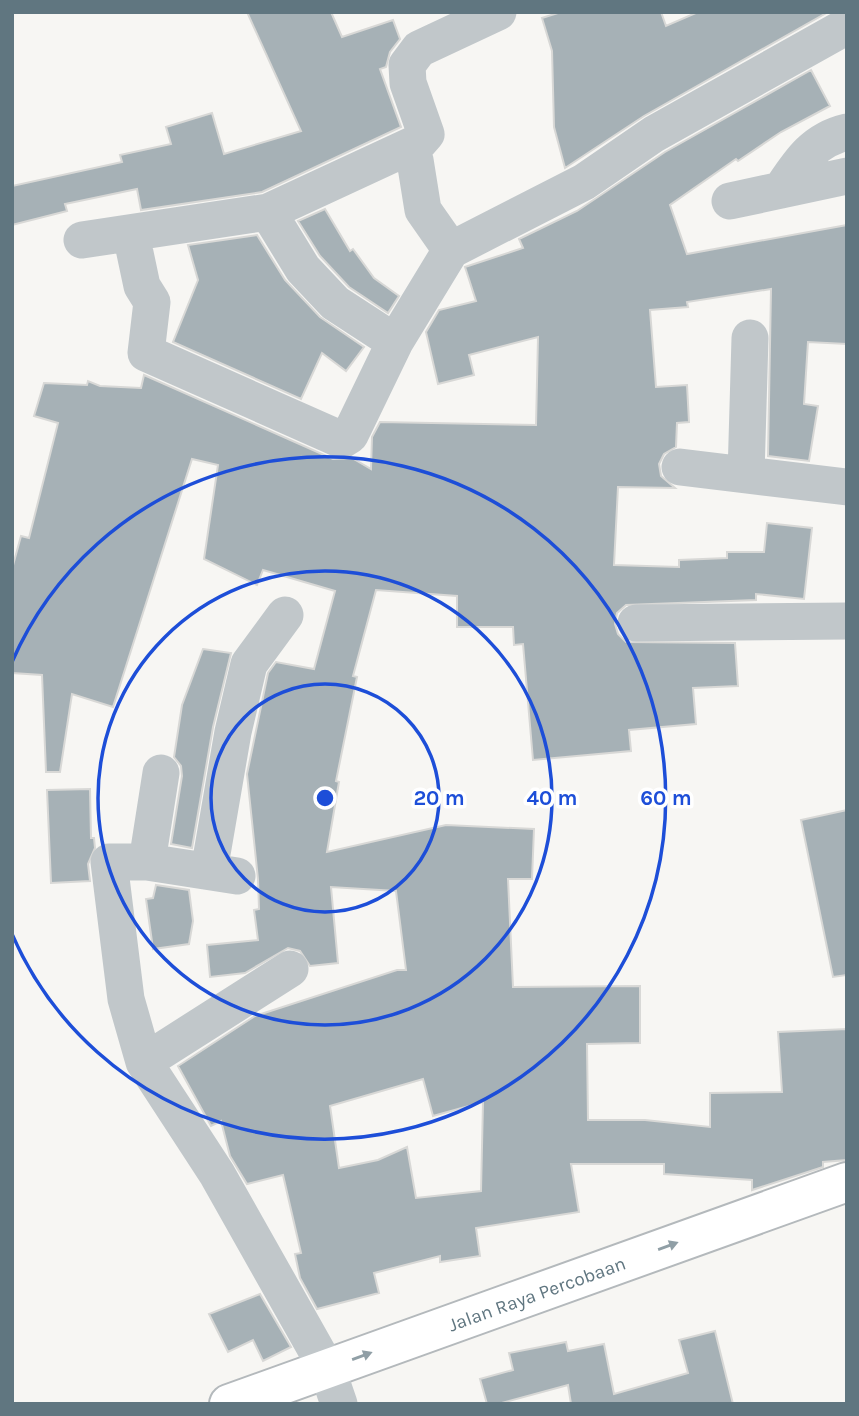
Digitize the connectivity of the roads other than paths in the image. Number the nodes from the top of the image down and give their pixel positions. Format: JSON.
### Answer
{"nodes":[{"id":1,"x":498,"y":12,"type":"edge"},
{"id":2,"x":847,"y":26,"type":"edge"},
{"id":3,"x":847,"y":132,"type":"edge"},
{"id":4,"x":407,"y":148,"type":"junction"},
{"id":5,"x":847,"y":176,"type":"edge"},
{"id":6,"x":780,"y":190,"type":"junction"},
{"id":7,"x":730,"y":201,"type":"dead end"},
{"id":8,"x":268,"y":212,"type":"junction"},
{"id":9,"x":131,"y":234,"type":"junction"},
{"id":10,"x":82,"y":240,"type":"dead end"},
{"id":11,"x":451,"y":250,"type":"junction"},
{"id":12,"x":750,"y":338,"type":"dead end"},
{"id":13,"x":395,"y":342,"type":"junction"},
{"id":14,"x":680,"y":467,"type":"dead end"},
{"id":15,"x":746,"y":475,"type":"junction"},
{"id":16,"x":847,"y":487,"type":"edge"},
{"id":17,"x":285,"y":615,"type":"dead end"},
{"id":18,"x":847,"y":621,"type":"edge"},
{"id":19,"x":636,"y":623,"type":"dead end"},
{"id":20,"x":161,"y":772,"type":"dead end"},
{"id":21,"x":147,"y":862,"type":"junction"},
{"id":22,"x":290,"y":969,"type":"dead end"},
{"id":23,"x":144,"y":1062,"type":"junction"},
{"id":24,"x":847,"y":1182,"type":"edge"},
{"id":25,"x":333,"y":1386,"type":"edge"},
{"id":26,"x":229,"y":1404,"type":"edge"}],
"edges":[{"from":1,"to":4,"type":"street"},
{"from":2,"to":11,"type":"street"},
{"from":3,"to":6,"type":"street"},
{"from":4,"to":8,"type":"street"},
{"from":4,"to":11,"type":"street"},
{"from":5,"to":6,"type":"street"},
{"from":6,"to":7,"type":"street"},
{"from":8,"to":9,"type":"street"},
{"from":8,"to":13,"type":"street"},
{"from":9,"to":10,"type":"street"},
{"from":9,"to":13,"type":"street"},
{"from":11,"to":13,"type":"street"},
{"from":12,"to":15,"type":"street"},
{"from":14,"to":15,"type":"street"},
{"from":15,"to":16,"type":"street"},
{"from":17,"to":21,"type":"street"},
{"from":18,"to":19,"type":"street"},
{"from":20,"to":21,"type":"street"},
{"from":21,"to":23,"type":"street"},
{"from":22,"to":23,"type":"street"},
{"from":23,"to":25,"type":"street"},
{"from":25,"to":24,"type":"highway","name":"Jalan Raya Percobaan","one_way":true},
{"from":25,"to":26,"type":"highway","name":"Jalan Raya Percobaan"}]}
